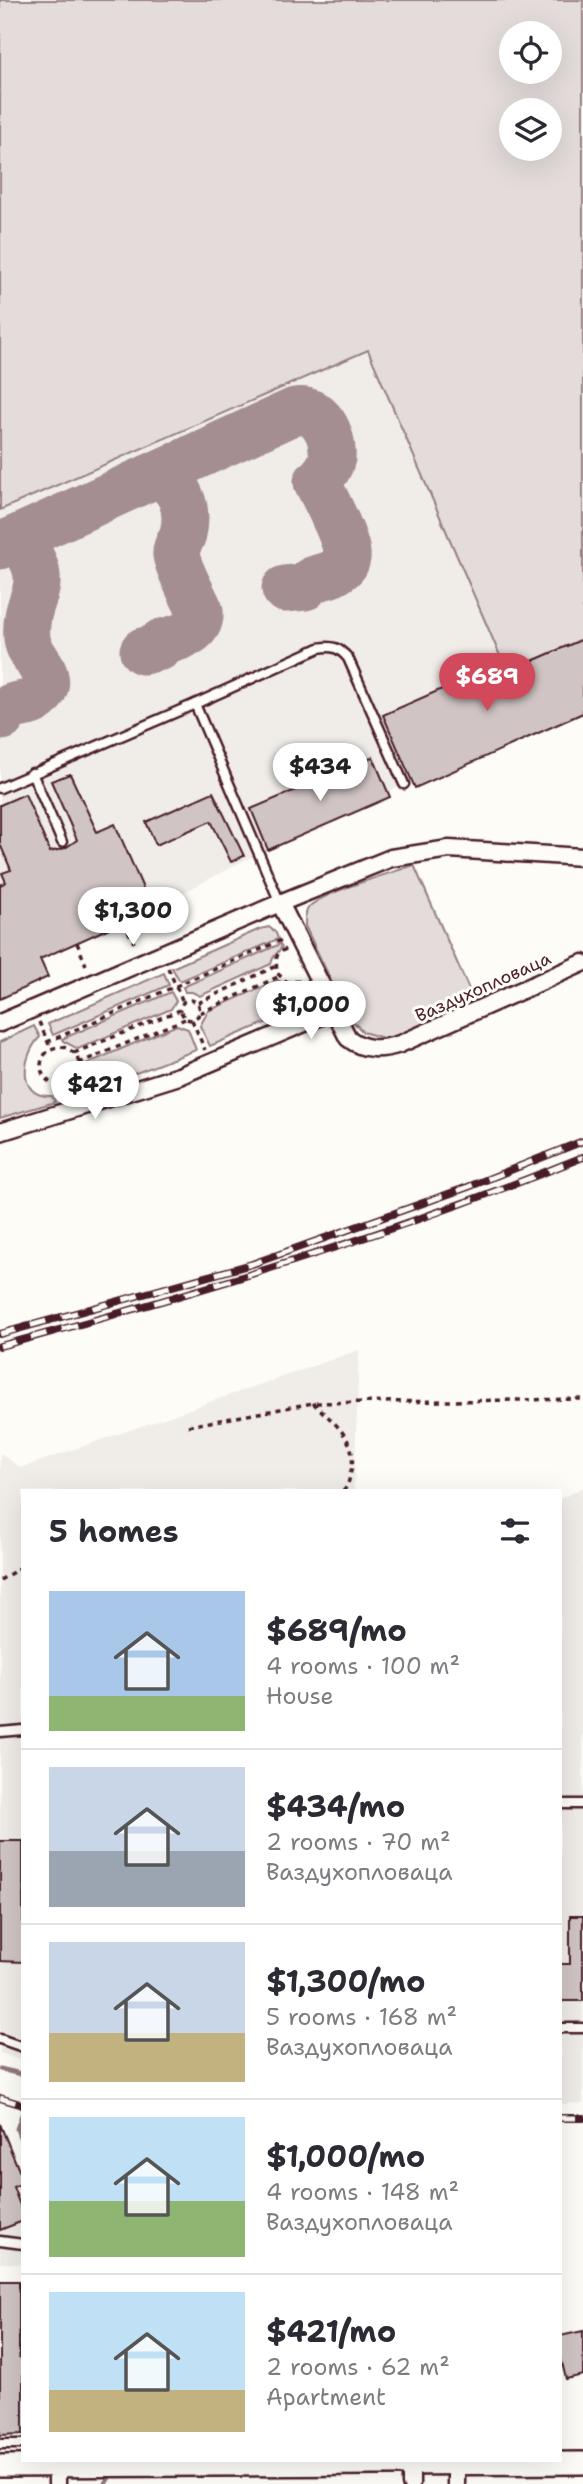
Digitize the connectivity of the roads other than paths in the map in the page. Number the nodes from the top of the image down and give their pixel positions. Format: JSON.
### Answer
{"nodes":[{"id":1,"x":195,"y":704,"type":"junction"},
{"id":2,"x":32,"y":773,"type":"junction"},
{"id":3,"x":404,"y":784,"type":"dead end"},
{"id":4,"x":0,"y":788,"type":"edge"},
{"id":5,"x":62,"y":842,"type":"dead end"},
{"id":6,"x":583,"y":858,"type":"edge"},
{"id":7,"x":280,"y":903,"type":"junction"},
{"id":8,"x":583,"y":963,"type":"edge"},
{"id":9,"x":333,"y":1011,"type":"junction"},
{"id":10,"x":0,"y":1023,"type":"edge"},
{"id":11,"x":0,"y":1132,"type":"edge"},
{"id":12,"x":21,"y":1730,"type":"edge"},
{"id":13,"x":0,"y":1732,"type":"edge"},
{"id":14,"x":562,"y":1804,"type":"edge"},
{"id":15,"x":583,"y":1804,"type":"edge"},
{"id":16,"x":562,"y":2028,"type":"edge"},
{"id":17,"x":583,"y":2028,"type":"edge"},
{"id":18,"x":0,"y":2039,"type":"edge"},
{"id":19,"x":21,"y":2046,"type":"edge"},
{"id":20,"x":0,"y":2241,"type":"edge"},
{"id":21,"x":21,"y":2244,"type":"edge"},
{"id":22,"x":0,"y":2444,"type":"edge"},
{"id":23,"x":21,"y":2444,"type":"edge"},
{"id":24,"x":452,"y":2462,"type":"edge"},
{"id":25,"x":456,"y":2462,"type":"edge"},
{"id":26,"x":520,"y":2462,"type":"edge"},
{"id":27,"x":583,"y":2463,"type":"edge"},
{"id":28,"x":0,"y":2466,"type":"edge"},
{"id":29,"x":57,"y":2470,"type":"edge"},
{"id":30,"x":411,"y":2473,"type":"edge"},
{"id":31,"x":457,"y":2484,"type":"edge"}],
"edges":[{"from":1,"to":2,"type":"lane"},
{"from":1,"to":3,"type":"lane"},
{"from":1,"to":7,"type":"lane"},
{"from":2,"to":4,"type":"lane"},
{"from":2,"to":5,"type":"lane"},
{"from":6,"to":7,"type":"street"},
{"from":7,"to":9,"type":"street","name":"Ваздухопловаца"},
{"from":7,"to":10,"type":"street"},
{"from":8,"to":9,"type":"street","name":"Ваздухопловаца"},
{"from":9,"to":11,"type":"street"},
{"from":12,"to":13,"type":"lane"},
{"from":14,"to":15,"type":"lane"},
{"from":16,"to":17,"type":"lane"},
{"from":18,"to":19,"type":"lane"},
{"from":20,"to":21,"type":"lane"},
{"from":22,"to":23,"type":"lane"},
{"from":24,"to":30,"type":"main road"},
{"from":25,"to":31,"type":"street"},
{"from":26,"to":27,"type":"main road"},
{"from":28,"to":29,"type":"main road"},
{"from":29,"to":30,"type":"main road"}]}
